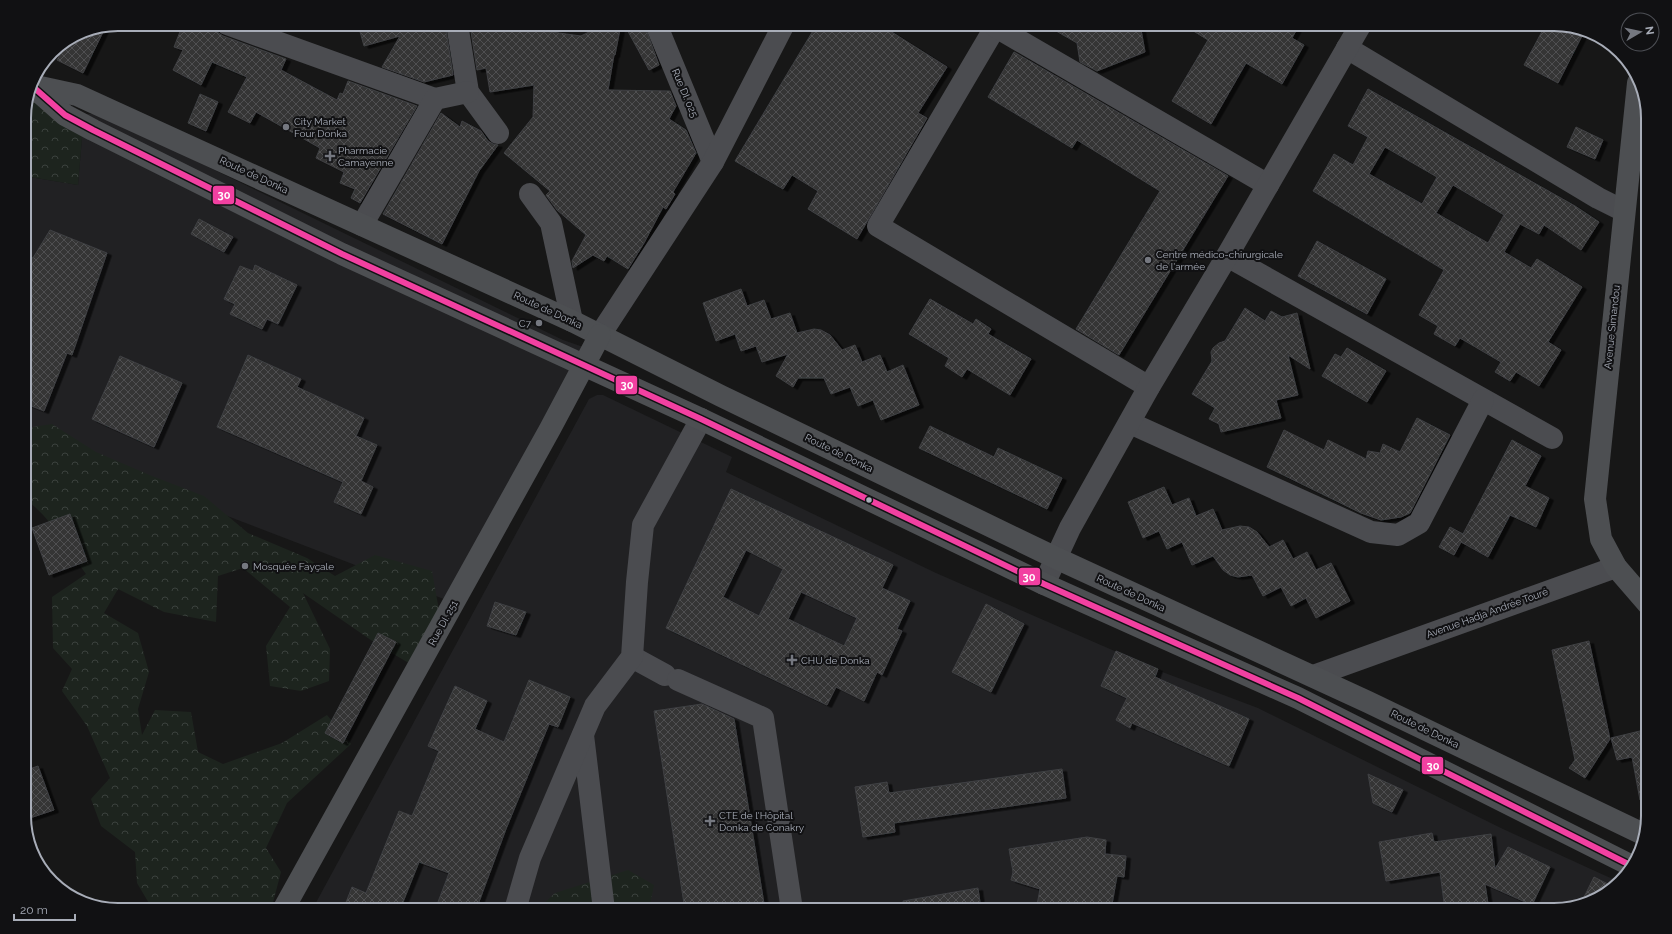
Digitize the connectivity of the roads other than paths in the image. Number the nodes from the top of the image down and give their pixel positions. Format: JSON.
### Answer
{"nodes":[{"id":1,"x":248,"y":31,"type":"edge"},
{"id":2,"x":458,"y":31,"type":"edge"},
{"id":3,"x":659,"y":31,"type":"edge"},
{"id":4,"x":780,"y":31,"type":"edge"},
{"id":5,"x":992,"y":31,"type":"edge"},
{"id":6,"x":1006,"y":31,"type":"edge"},
{"id":7,"x":1357,"y":31,"type":"edge"},
{"id":8,"x":1347,"y":48,"type":"junction"},
{"id":9,"x":37,"y":86,"type":"edge"},
{"id":10,"x":36,"y":90,"type":"edge"},
{"id":11,"x":468,"y":92,"type":"junction"},
{"id":12,"x":1637,"y":93,"type":"edge"},
{"id":13,"x":435,"y":98,"type":"junction"},
{"id":14,"x":498,"y":132,"type":"dead end"},
{"id":15,"x":713,"y":162,"type":"junction"},
{"id":16,"x":1268,"y":185,"type":"junction"},
{"id":17,"x":530,"y":194,"type":"dead end"},
{"id":18,"x":1624,"y":211,"type":"junction"},
{"id":19,"x":362,"y":225,"type":"junction"},
{"id":20,"x":1227,"y":256,"type":"junction"},
{"id":21,"x":572,"y":321,"type":"junction"},
{"id":22,"x":600,"y":335,"type":"junction"},
{"id":23,"x":583,"y":365,"type":"junction"},
{"id":24,"x":1149,"y":387,"type":"junction"},
{"id":25,"x":1483,"y":400,"type":"junction"},
{"id":26,"x":701,"y":419,"type":"junction"},
{"id":27,"x":1130,"y":422,"type":"junction"},
{"id":28,"x":1552,"y":438,"type":"dead end"},
{"id":29,"x":1056,"y":558,"type":"junction"},
{"id":30,"x":1616,"y":567,"type":"junction"},
{"id":31,"x":1044,"y":584,"type":"junction"},
{"id":32,"x":1641,"y":596,"type":"edge"},
{"id":33,"x":632,"y":657,"type":"junction"},
{"id":34,"x":1313,"y":676,"type":"junction"},
{"id":35,"x":583,"y":734,"type":"junction"},
{"id":36,"x":1639,"y":832,"type":"edge"},
{"id":37,"x":1626,"y":863,"type":"edge"},
{"id":38,"x":287,"y":903,"type":"edge"},
{"id":39,"x":517,"y":903,"type":"edge"},
{"id":40,"x":603,"y":903,"type":"edge"},
{"id":41,"x":791,"y":903,"type":"edge"}],
"edges":[{"from":1,"to":13,"type":"street"},
{"from":2,"to":11,"type":"street"},
{"from":3,"to":15,"type":"street","name":"Rue DI. 025"},
{"from":4,"to":15,"type":"street"},
{"from":5,"to":24,"type":"street"},
{"from":6,"to":16,"type":"street"},
{"from":7,"to":8,"type":"street"},
{"from":8,"to":16,"type":"street"},
{"from":8,"to":18,"type":"street"},
{"from":9,"to":19,"type":"main road","name":"Route de Donka"},
{"from":10,"to":23,"type":"main road","name":"Route de Donka"},
{"from":11,"to":13,"type":"street"},
{"from":11,"to":14,"type":"street"},
{"from":12,"to":18,"type":"main road","name":"Avenue Simandou"},
{"from":13,"to":19,"type":"street"},
{"from":15,"to":22,"type":"street"},
{"from":16,"to":20,"type":"street"},
{"from":17,"to":21,"type":"street"},
{"from":18,"to":30,"type":"main road","name":"Avenue Simandou"},
{"from":19,"to":21,"type":"main road","name":"Route de Donka"},
{"from":20,"to":24,"type":"street"},
{"from":20,"to":25,"type":"street"},
{"from":21,"to":22,"type":"main road","name":"Route de Donka"},
{"from":22,"to":23,"type":"main road","name":"Rue DI. 251"},
{"from":22,"to":29,"type":"main road","name":"Route de Donka"},
{"from":23,"to":26,"type":"main road","name":"Route de Donka"},
{"from":23,"to":38,"type":"main road","name":"Rue DI. 251"},
{"from":24,"to":27,"type":"street"},
{"from":25,"to":27,"type":"street"},
{"from":25,"to":28,"type":"street"},
{"from":26,"to":31,"type":"main road","name":"Route de Donka"},
{"from":26,"to":33,"type":"street"},
{"from":27,"to":29,"type":"street"},
{"from":29,"to":31,"type":"street"},
{"from":29,"to":34,"type":"main road","name":"Route de Donka"},
{"from":30,"to":32,"type":"main road"},
{"from":30,"to":34,"type":"street","name":"Avenue Hadja Andrée Touré"},
{"from":31,"to":37,"type":"main road","name":"Route de Donka"},
{"from":33,"to":35,"type":"street"},
{"from":33,"to":41,"type":"street"},
{"from":34,"to":36,"type":"main road","name":"Route de Donka"},
{"from":35,"to":39,"type":"street"},
{"from":35,"to":40,"type":"street"}]}
